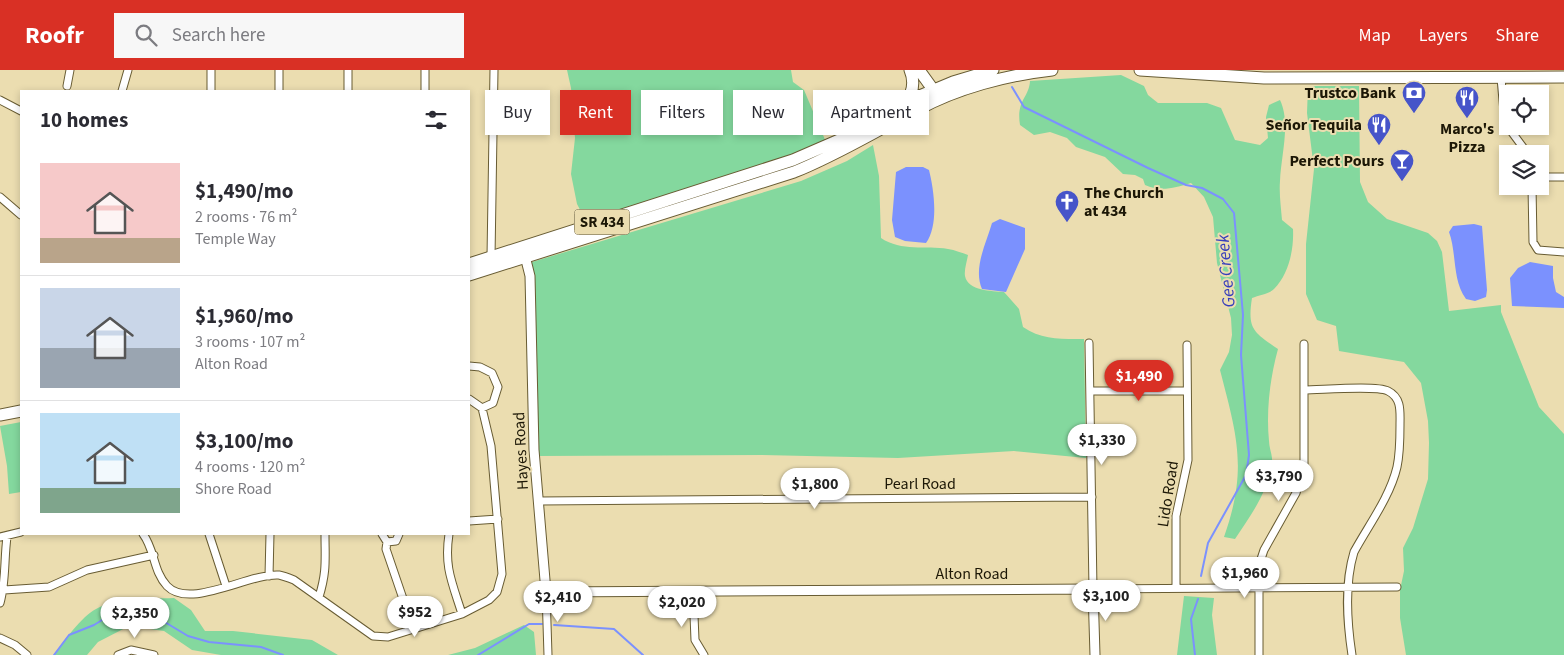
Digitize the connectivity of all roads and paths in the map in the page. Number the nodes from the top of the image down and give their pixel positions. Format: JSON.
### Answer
{"nodes":[{"id":1,"x":70,"y":70,"type":"edge"},
{"id":2,"x":128,"y":70,"type":"edge"},
{"id":3,"x":211,"y":70,"type":"edge"},
{"id":4,"x":279,"y":70,"type":"edge"},
{"id":5,"x":348,"y":70,"type":"edge"},
{"id":6,"x":425,"y":70,"type":"edge"},
{"id":7,"x":494,"y":70,"type":"edge"},
{"id":8,"x":910,"y":70,"type":"edge"},
{"id":9,"x":919,"y":70,"type":"edge"},
{"id":10,"x":993,"y":70,"type":"edge"},
{"id":11,"x":1052,"y":70,"type":"edge"},
{"id":12,"x":1140,"y":70,"type":"edge"},
{"id":13,"x":1188,"y":72,"type":"edge"},
{"id":14,"x":1369,"y":74,"type":"edge"},
{"id":15,"x":1503,"y":74,"type":"edge"},
{"id":16,"x":1564,"y":77,"type":"edge"},
{"id":17,"x":67,"y":86,"type":"dead end"},
{"id":18,"x":122,"y":90,"type":"edge"},
{"id":19,"x":211,"y":90,"type":"edge"},
{"id":20,"x":279,"y":90,"type":"edge"},
{"id":21,"x":348,"y":90,"type":"edge"},
{"id":22,"x":425,"y":90,"type":"edge"},
{"id":23,"x":912,"y":90,"type":"edge"},
{"id":24,"x":937,"y":94,"type":"junction"},
{"id":25,"x":929,"y":96,"type":"edge"},
{"id":26,"x":0,"y":100,"type":"edge"},
{"id":27,"x":20,"y":110,"type":"edge"},
{"id":28,"x":850,"y":135,"type":"edge"},
{"id":29,"x":1521,"y":145,"type":"edge"},
{"id":30,"x":1549,"y":177,"type":"edge"},
{"id":31,"x":1564,"y":177,"type":"edge"},
{"id":32,"x":738,"y":178,"type":"junction"},
{"id":33,"x":724,"y":194,"type":"junction"},
{"id":34,"x":1532,"y":195,"type":"edge"},
{"id":35,"x":0,"y":197,"type":"edge"},
{"id":36,"x":20,"y":214,"type":"edge"},
{"id":37,"x":524,"y":252,"type":"junction"},
{"id":38,"x":1564,"y":252,"type":"edge"},
{"id":39,"x":492,"y":257,"type":"junction"},
{"id":40,"x":470,"y":264,"type":"edge"},
{"id":41,"x":470,"y":275,"type":"edge"},
{"id":42,"x":1089,"y":343,"type":"dead end"},
{"id":43,"x":1304,"y":344,"type":"dead end"},
{"id":44,"x":1187,"y":345,"type":"dead end"},
{"id":45,"x":470,"y":366,"type":"edge"},
{"id":46,"x":1304,"y":390,"type":"junction"},
{"id":47,"x":1090,"y":391,"type":"junction"},
{"id":48,"x":1188,"y":391,"type":"junction"},
{"id":49,"x":470,"y":400,"type":"edge"},
{"id":50,"x":482,"y":408,"type":"junction"},
{"id":51,"x":20,"y":411,"type":"edge"},
{"id":52,"x":0,"y":415,"type":"edge"},
{"id":53,"x":1092,"y":497,"type":"junction"},
{"id":54,"x":539,"y":500,"type":"junction"},
{"id":55,"x":498,"y":519,"type":"junction"},
{"id":56,"x":470,"y":522,"type":"edge"},
{"id":57,"x":20,"y":532,"type":"edge"},
{"id":58,"x":144,"y":535,"type":"edge"},
{"id":59,"x":209,"y":535,"type":"edge"},
{"id":60,"x":270,"y":535,"type":"edge"},
{"id":61,"x":324,"y":535,"type":"edge"},
{"id":62,"x":383,"y":535,"type":"edge"},
{"id":63,"x":399,"y":535,"type":"edge"},
{"id":64,"x":449,"y":535,"type":"edge"},
{"id":65,"x":3,"y":537,"type":"edge"},
{"id":66,"x":387,"y":542,"type":"junction"},
{"id":67,"x":154,"y":555,"type":"junction"},
{"id":68,"x":2,"y":558,"type":"edge"},
{"id":69,"x":270,"y":576,"type":"junction"},
{"id":70,"x":226,"y":586,"type":"junction"},
{"id":71,"x":1348,"y":587,"type":"junction"},
{"id":72,"x":1397,"y":587,"type":"dead end"},
{"id":73,"x":1176,"y":588,"type":"junction"},
{"id":74,"x":1258,"y":588,"type":"junction"},
{"id":75,"x":1094,"y":589,"type":"junction"},
{"id":76,"x":4,"y":590,"type":"junction"},
{"id":77,"x":693,"y":591,"type":"junction"},
{"id":78,"x":546,"y":592,"type":"junction"},
{"id":79,"x":319,"y":597,"type":"junction"},
{"id":80,"x":0,"y":602,"type":"edge"},
{"id":81,"x":462,"y":614,"type":"junction"},
{"id":82,"x":413,"y":628,"type":"junction"},
{"id":83,"x":0,"y":638,"type":"edge"},
{"id":84,"x":27,"y":655,"type":"edge"},
{"id":85,"x":118,"y":655,"type":"edge"},
{"id":86,"x":154,"y":655,"type":"edge"},
{"id":87,"x":548,"y":655,"type":"edge"},
{"id":88,"x":704,"y":655,"type":"edge"},
{"id":89,"x":1095,"y":655,"type":"edge"},
{"id":90,"x":1258,"y":655,"type":"edge"},
{"id":91,"x":1352,"y":655,"type":"edge"}],
"edges":[{"from":1,"to":17,"type":"street"},
{"from":2,"to":18,"type":"street"},
{"from":3,"to":19,"type":"street"},
{"from":4,"to":20,"type":"street"},
{"from":5,"to":21,"type":"street"},
{"from":6,"to":22,"type":"street"},
{"from":7,"to":39,"type":"street"},
{"from":8,"to":23,"type":"main road"},
{"from":9,"to":24,"type":"main road"},
{"from":10,"to":24,"type":"main road"},
{"from":11,"to":24,"type":"main road"},
{"from":12,"to":13,"type":"main road"},
{"from":13,"to":14,"type":"main road"},
{"from":14,"to":15,"type":"main road"},
{"from":15,"to":16,"type":"main road"},
{"from":15,"to":29,"type":"street"},
{"from":24,"to":25,"type":"main road","number":"SR 434"},
{"from":24,"to":33,"type":"main road","number":"SR 434"},
{"from":26,"to":27,"type":"street"},
{"from":28,"to":32,"type":"main road","number":"SR 434"},
{"from":30,"to":31,"type":"street"},
{"from":32,"to":33,"type":"main road"},
{"from":32,"to":37,"type":"main road","number":"SR 434"},
{"from":33,"to":37,"type":"main road","number":"SR 434"},
{"from":34,"to":38,"type":"street"},
{"from":35,"to":36,"type":"street"},
{"from":37,"to":39,"type":"main road","number":"SR 434"},
{"from":37,"to":41,"type":"main road","number":"SR 434"},
{"from":37,"to":54,"type":"street","name":"Hayes Road"},
{"from":39,"to":40,"type":"main road","number":"SR 434"},
{"from":42,"to":47,"type":"street"},
{"from":43,"to":46,"type":"street"},
{"from":44,"to":48,"type":"street","name":"Lido Road"},
{"from":45,"to":50,"type":"street"},
{"from":46,"to":71,"type":"street"},
{"from":46,"to":74,"type":"street"},
{"from":47,"to":48,"type":"street"},
{"from":47,"to":53,"type":"street"},
{"from":48,"to":73,"type":"street","name":"Lido Road"},
{"from":49,"to":50,"type":"street"},
{"from":50,"to":55,"type":"street"},
{"from":51,"to":52,"type":"main road"},
{"from":53,"to":54,"type":"street","name":"Pearl Road"},
{"from":53,"to":75,"type":"street"},
{"from":54,"to":78,"type":"street","name":"Hayes Road"},
{"from":55,"to":56,"type":"street"},
{"from":55,"to":81,"type":"street"},
{"from":57,"to":65,"type":"street"},
{"from":58,"to":67,"type":"street"},
{"from":59,"to":70,"type":"street"},
{"from":60,"to":69,"type":"street"},
{"from":61,"to":79,"type":"street"},
{"from":62,"to":66,"type":"street"},
{"from":63,"to":66,"type":"street"},
{"from":64,"to":81,"type":"street"},
{"from":65,"to":68,"type":"street"},
{"from":66,"to":82,"type":"street"},
{"from":67,"to":70,"type":"street"},
{"from":67,"to":76,"type":"street"},
{"from":68,"to":76,"type":"street"},
{"from":69,"to":70,"type":"street"},
{"from":69,"to":79,"type":"street"},
{"from":71,"to":72,"type":"street","name":"Alton Road"},
{"from":71,"to":74,"type":"street","name":"Alton Road"},
{"from":71,"to":91,"type":"street"},
{"from":73,"to":74,"type":"street","name":"Alton Road"},
{"from":73,"to":75,"type":"street","name":"Alton Road"},
{"from":74,"to":90,"type":"street"},
{"from":75,"to":77,"type":"street","name":"Alton Road"},
{"from":75,"to":89,"type":"street"},
{"from":76,"to":80,"type":"street"},
{"from":77,"to":78,"type":"street","name":"Alton Road"},
{"from":77,"to":88,"type":"street"},
{"from":78,"to":87,"type":"street","name":"Hayes Road"},
{"from":79,"to":82,"type":"street"},
{"from":81,"to":82,"type":"street"},
{"from":83,"to":84,"type":"street"},
{"from":85,"to":86,"type":"street"}]}
